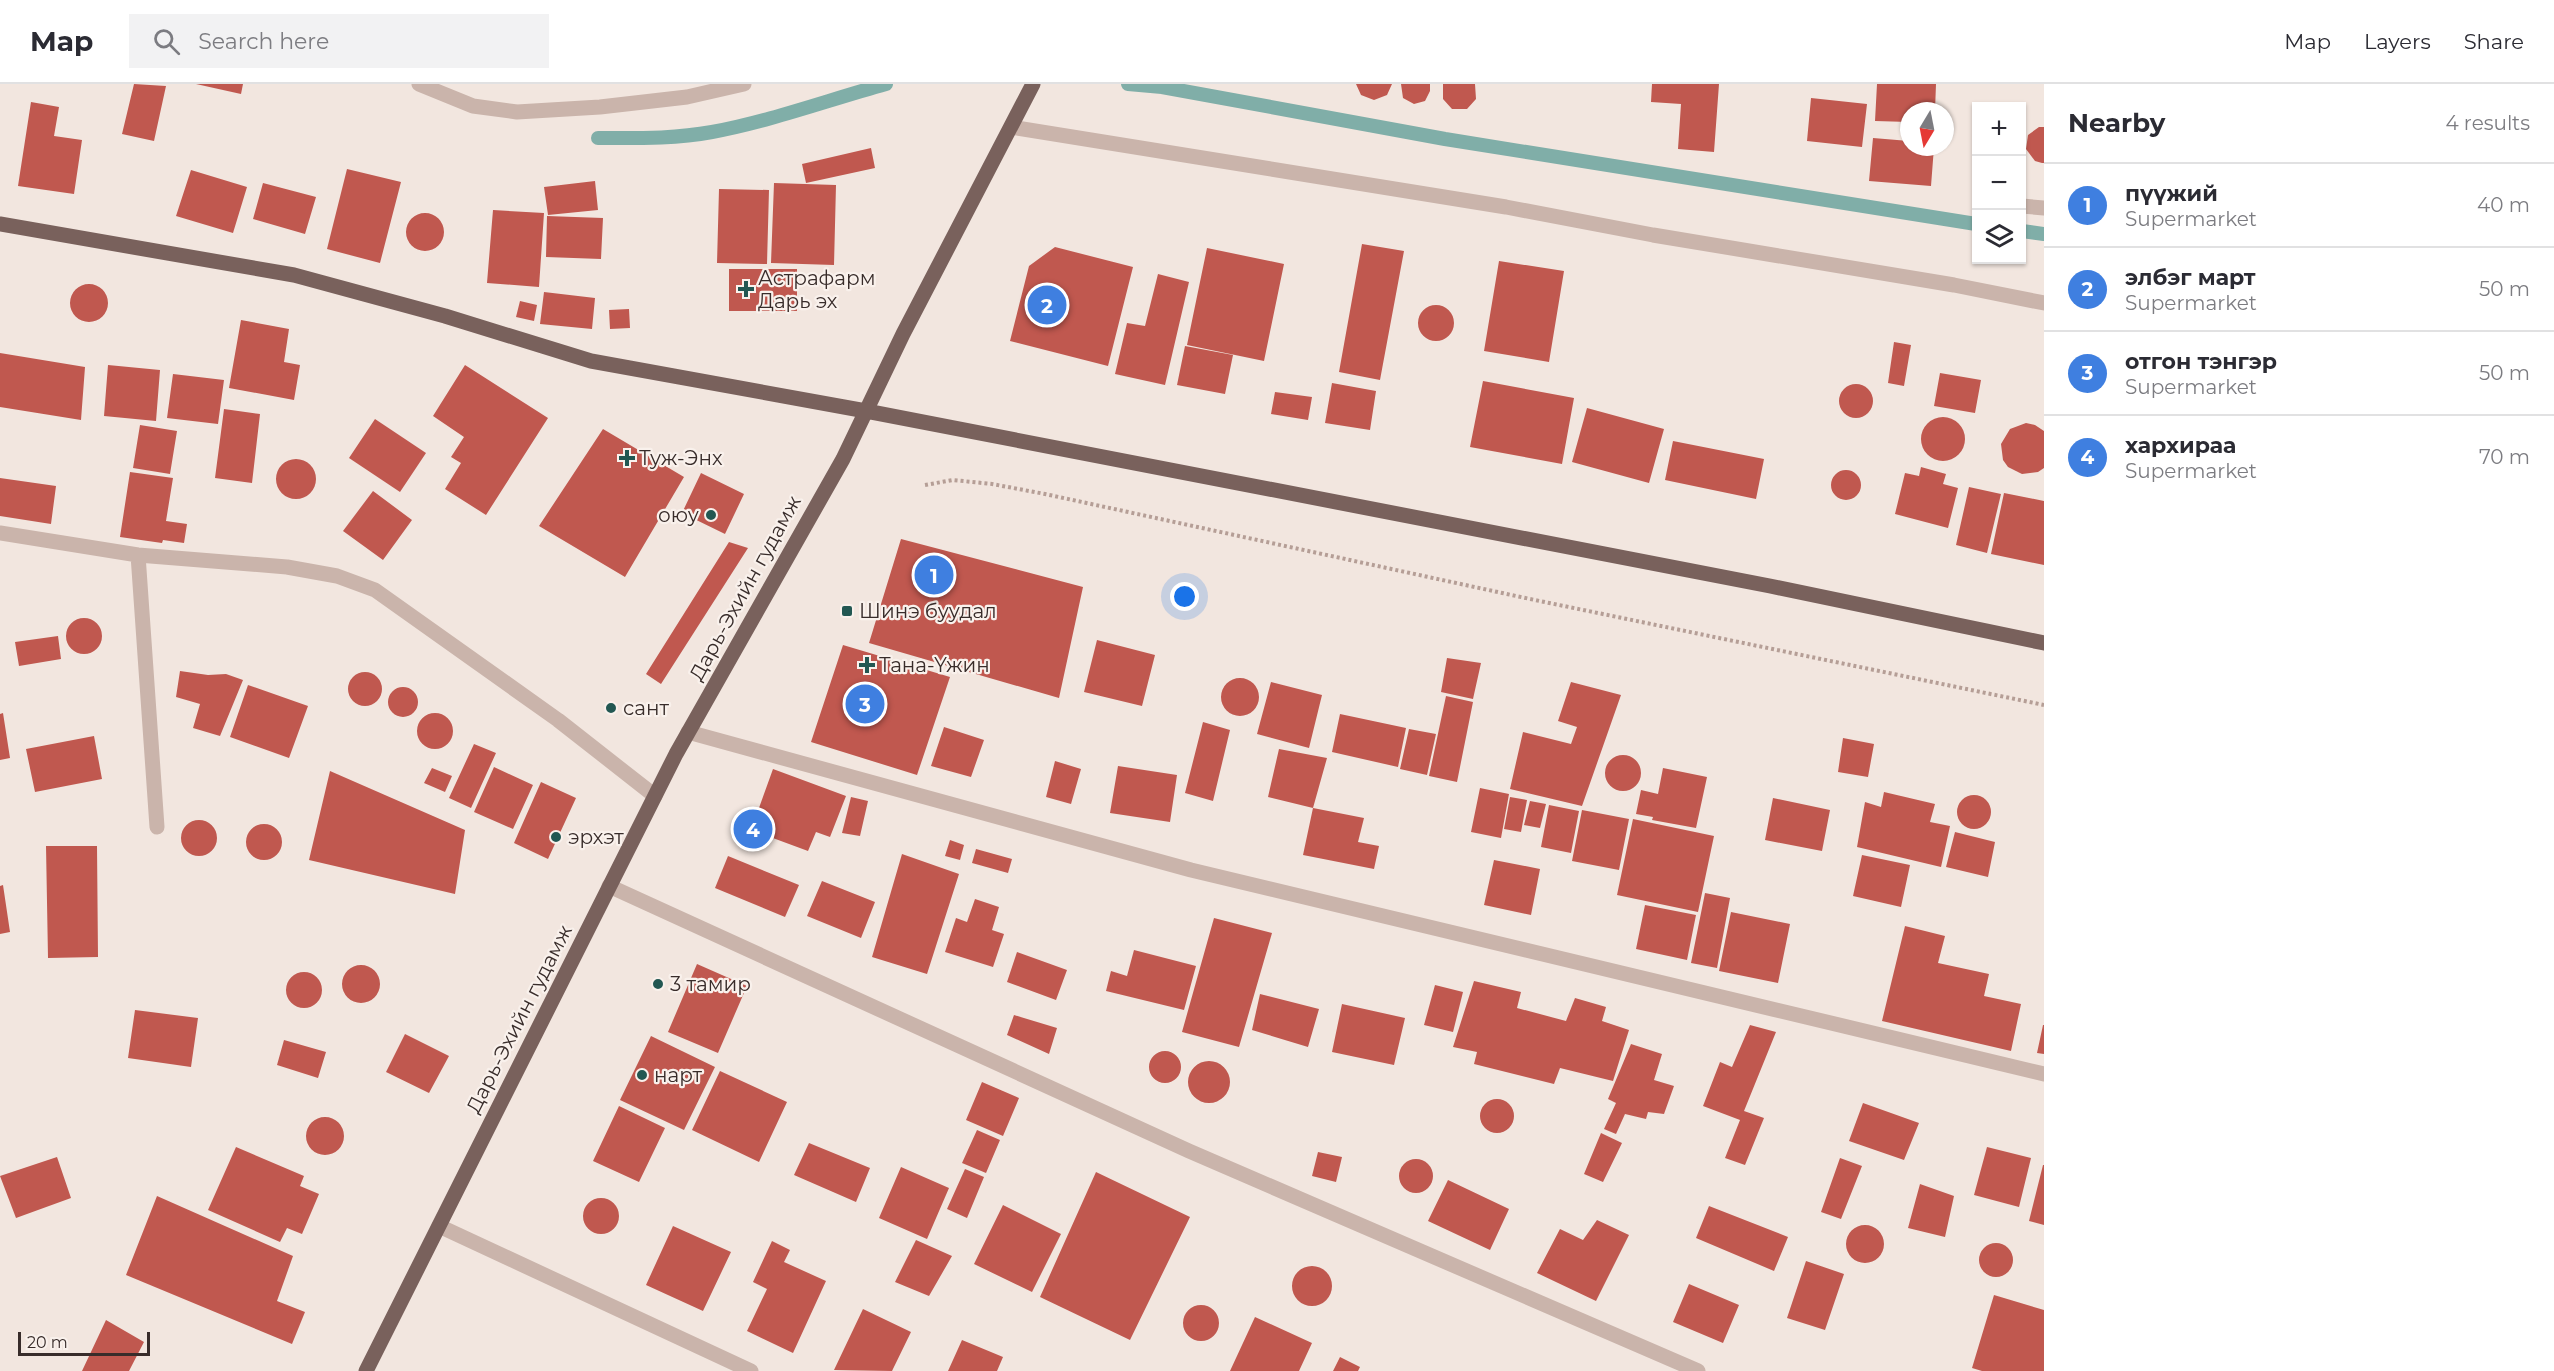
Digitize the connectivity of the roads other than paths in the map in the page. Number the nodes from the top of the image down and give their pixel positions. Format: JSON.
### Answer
{"nodes":[{"id":1,"x":419,"y":84,"type":"edge"},
{"id":2,"x":744,"y":84,"type":"edge"},
{"id":3,"x":1033,"y":84,"type":"edge"},
{"id":4,"x":1011,"y":127,"type":"junction"},
{"id":5,"x":2026,"y":206,"type":"edge"},
{"id":6,"x":2044,"y":208,"type":"edge"},
{"id":7,"x":0,"y":224,"type":"edge"},
{"id":8,"x":2044,"y":303,"type":"edge"},
{"id":9,"x":866,"y":411,"type":"junction"},
{"id":10,"x":0,"y":533,"type":"edge"},
{"id":11,"x":138,"y":555,"type":"junction"},
{"id":12,"x":2044,"y":644,"type":"edge"},
{"id":13,"x":688,"y":732,"type":"junction"},
{"id":14,"x":656,"y":796,"type":"junction"},
{"id":15,"x":157,"y":827,"type":"dead end"},
{"id":16,"x":609,"y":886,"type":"junction"},
{"id":17,"x":2044,"y":1074,"type":"edge"},
{"id":18,"x":439,"y":1226,"type":"junction"},
{"id":19,"x":366,"y":1371,"type":"edge"},
{"id":20,"x":751,"y":1371,"type":"edge"},
{"id":21,"x":1698,"y":1371,"type":"edge"}],
"edges":[{"from":1,"to":2,"type":"street"},
{"from":3,"to":4,"type":"main road","name":"Дарь-Эхийн гудамж"},
{"from":4,"to":8,"type":"street"},
{"from":4,"to":9,"type":"main road","name":"Дарь-Эхийн гудамж"},
{"from":5,"to":6,"type":"street"},
{"from":7,"to":9,"type":"main road"},
{"from":9,"to":12,"type":"main road"},
{"from":9,"to":13,"type":"main road","name":"Дарь-Эхийн гудамж"},
{"from":10,"to":11,"type":"street"},
{"from":11,"to":14,"type":"street"},
{"from":11,"to":15,"type":"street"},
{"from":13,"to":14,"type":"main road","name":"Дарь-Эхийн гудамж"},
{"from":13,"to":17,"type":"street"},
{"from":14,"to":16,"type":"main road","name":"Дарь-Эхийн гудамж"},
{"from":16,"to":18,"type":"main road","name":"Дарь-Эхийн гудамж"},
{"from":16,"to":21,"type":"street"},
{"from":18,"to":19,"type":"main road","name":"Дарь-Эхийн гудамж"},
{"from":18,"to":20,"type":"street"}]}
